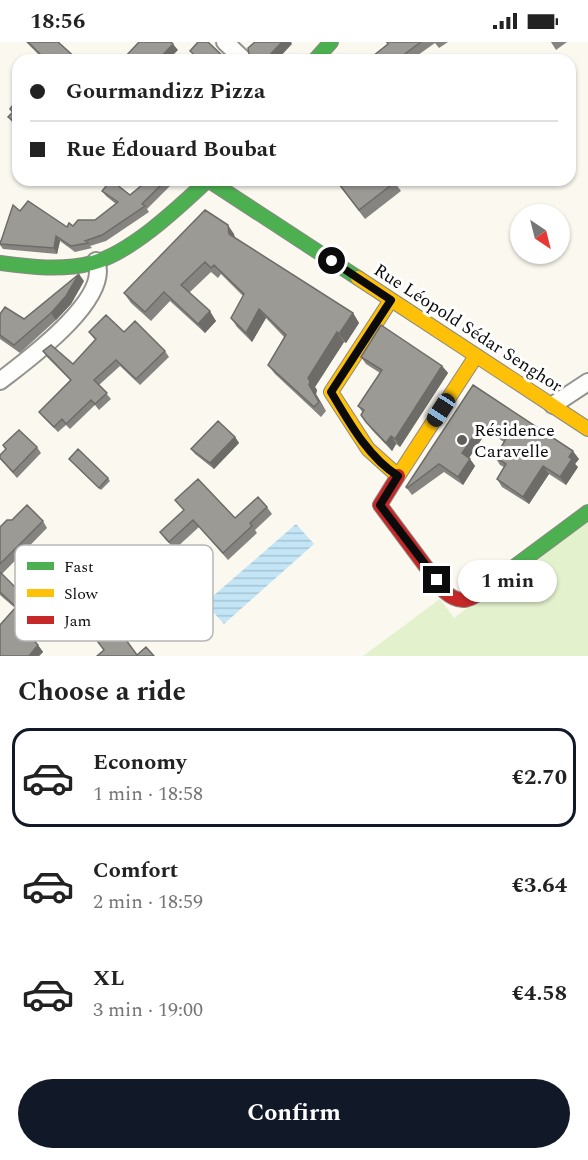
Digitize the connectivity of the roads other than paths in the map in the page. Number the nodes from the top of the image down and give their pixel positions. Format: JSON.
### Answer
{"nodes":[{"id":1,"x":225,"y":42,"type":"edge"},
{"id":2,"x":331,"y":42,"type":"edge"},
{"id":3,"x":238,"y":54,"type":"edge"},
{"id":4,"x":320,"y":54,"type":"edge"},
{"id":5,"x":202,"y":186,"type":"edge"},
{"id":6,"x":217,"y":186,"type":"edge"},
{"id":7,"x":96,"y":261,"type":"junction"},
{"id":8,"x":0,"y":263,"type":"edge"},
{"id":9,"x":391,"y":300,"type":"junction"},
{"id":10,"x":476,"y":356,"type":"junction"},
{"id":11,"x":0,"y":381,"type":"edge"},
{"id":12,"x":588,"y":381,"type":"edge"},
{"id":13,"x":553,"y":405,"type":"junction"},
{"id":14,"x":588,"y":429,"type":"edge"},
{"id":15,"x":398,"y":476,"type":"junction"},
{"id":16,"x":588,"y":512,"type":"edge"}],
"edges":[{"from":1,"to":3,"type":"street"},
{"from":2,"to":4,"type":"street"},
{"from":5,"to":7,"type":"street"},
{"from":6,"to":9,"type":"street","name":"Rue Léopold Sédar Senghor"},
{"from":7,"to":8,"type":"street"},
{"from":7,"to":11,"type":"street"},
{"from":9,"to":10,"type":"street","name":"Rue Léopold Sédar Senghor"},
{"from":9,"to":15,"type":"street"},
{"from":10,"to":13,"type":"street","name":"Rue Léopold Sédar Senghor"},
{"from":10,"to":15,"type":"street"},
{"from":12,"to":13,"type":"street"},
{"from":13,"to":14,"type":"street","name":"Rue Léopold Sédar Senghor"},
{"from":15,"to":16,"type":"street"}]}
